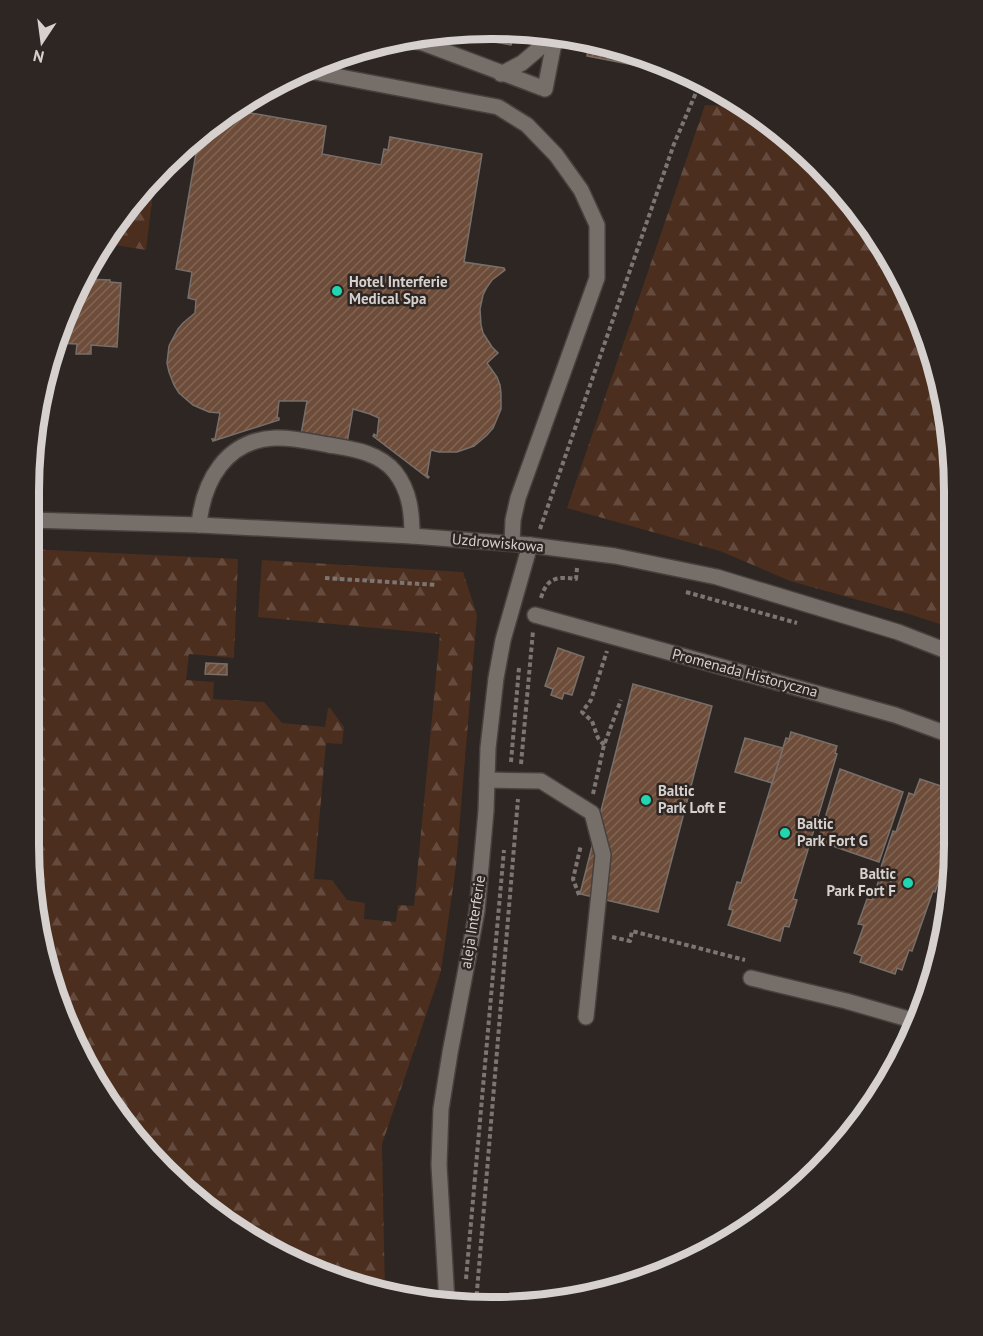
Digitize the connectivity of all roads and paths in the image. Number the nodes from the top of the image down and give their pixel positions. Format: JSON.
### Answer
{"nodes":[{"id":1,"x":546,"y":43,"type":"edge"},
{"id":2,"x":424,"y":44,"type":"edge"},
{"id":3,"x":554,"y":44,"type":"edge"},
{"id":4,"x":319,"y":73,"type":"edge"},
{"id":5,"x":501,"y":74,"type":"junction"},
{"id":6,"x":698,"y":89,"type":"edge"},
{"id":7,"x":39,"y":520,"type":"edge"},
{"id":8,"x":199,"y":525,"type":"junction"},
{"id":9,"x":539,"y":530,"type":"dead end"},
{"id":10,"x":412,"y":536,"type":"junction"},
{"id":11,"x":512,"y":543,"type":"junction"},
{"id":12,"x":530,"y":545,"type":"junction"},
{"id":13,"x":577,"y":570,"type":"dead end"},
{"id":14,"x":325,"y":578,"type":"dead end"},
{"id":15,"x":437,"y":585,"type":"dead end"},
{"id":16,"x":676,"y":590,"type":"dead end"},
{"id":17,"x":535,"y":615,"type":"junction"},
{"id":18,"x":800,"y":624,"type":"dead end"},
{"id":19,"x":611,"y":636,"type":"junction"},
{"id":20,"x":944,"y":650,"type":"edge"},
{"id":21,"x":520,"y":658,"type":"dead end"},
{"id":22,"x":621,"y":700,"type":"dead end"},
{"id":23,"x":944,"y":733,"type":"edge"},
{"id":24,"x":604,"y":745,"type":"junction"},
{"id":25,"x":487,"y":780,"type":"junction"},
{"id":26,"x":515,"y":781,"type":"junction"},
{"id":27,"x":592,"y":799,"type":"dead end"},
{"id":28,"x":505,"y":839,"type":"dead end"},
{"id":29,"x":581,"y":844,"type":"dead end"},
{"id":30,"x":580,"y":897,"type":"dead end"},
{"id":31,"x":609,"y":936,"type":"dead end"},
{"id":32,"x":752,"y":962,"type":"dead end"},
{"id":33,"x":751,"y":978,"type":"dead end"},
{"id":34,"x":586,"y":1017,"type":"dead end"},
{"id":35,"x":909,"y":1019,"type":"edge"},
{"id":36,"x":466,"y":1285,"type":"dead end"},
{"id":37,"x":447,"y":1294,"type":"edge"},
{"id":38,"x":477,"y":1296,"type":"edge"}],
"edges":[{"from":1,"to":5,"type":"street"},
{"from":2,"to":5,"type":"street"},
{"from":3,"to":5,"type":"street"},
{"from":4,"to":11,"type":"street"},
{"from":6,"to":9,"type":"path"},
{"from":7,"to":8,"type":"street","name":"Uzdrowiskowa"},
{"from":8,"to":10,"type":"street","name":"Uzdrowiskowa"},
{"from":8,"to":10,"type":"street"},
{"from":10,"to":11,"type":"street","name":"Uzdrowiskowa"},
{"from":11,"to":12,"type":"street","name":"Uzdrowiskowa"},
{"from":12,"to":20,"type":"street","name":"Uzdrowiskowa"},
{"from":12,"to":25,"type":"street","name":"aleja Interferie"},
{"from":13,"to":17,"type":"path"},
{"from":14,"to":15,"type":"path"},
{"from":16,"to":18,"type":"path"},
{"from":17,"to":19,"type":"street","name":"Promenada Historyczna"},
{"from":17,"to":26,"type":"path"},
{"from":19,"to":23,"type":"street","name":"Promenada Historyczna"},
{"from":19,"to":24,"type":"path"},
{"from":21,"to":26,"type":"path"},
{"from":22,"to":24,"type":"path"},
{"from":24,"to":27,"type":"path"},
{"from":25,"to":26,"type":"street"},
{"from":25,"to":37,"type":"street","name":"aleja Interferie"},
{"from":26,"to":34,"type":"street"},
{"from":26,"to":38,"type":"path"},
{"from":28,"to":36,"type":"path"},
{"from":29,"to":30,"type":"path"},
{"from":31,"to":32,"type":"path"},
{"from":33,"to":35,"type":"street"}]}
